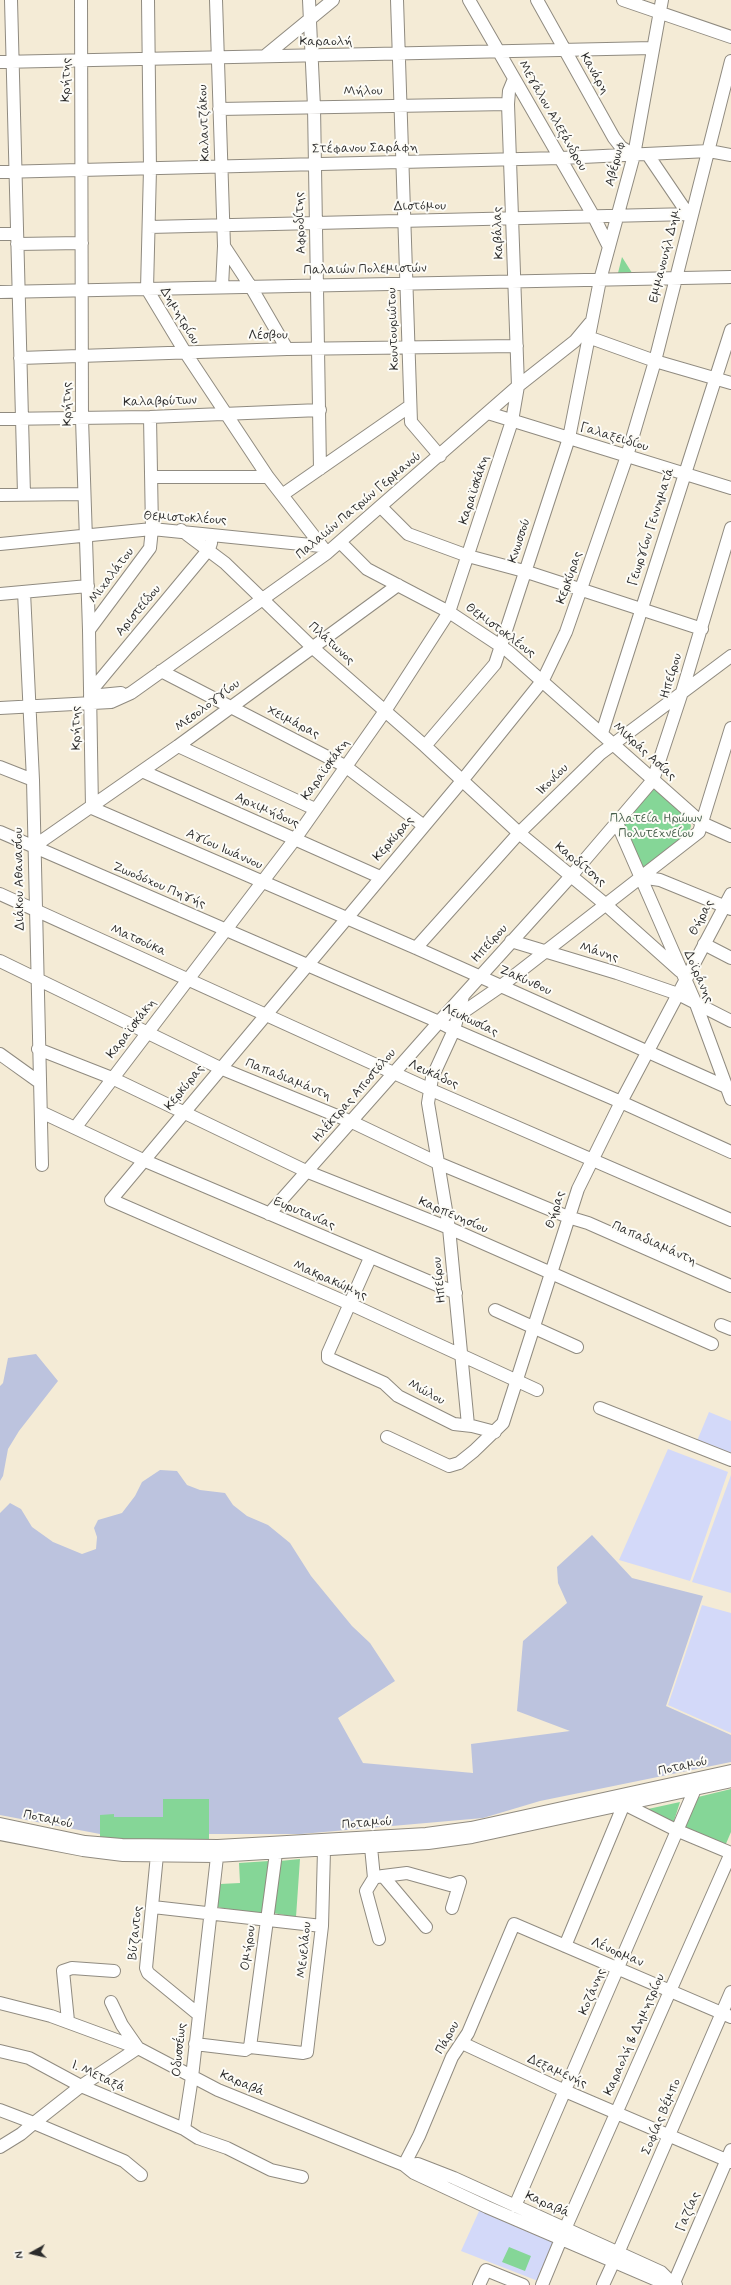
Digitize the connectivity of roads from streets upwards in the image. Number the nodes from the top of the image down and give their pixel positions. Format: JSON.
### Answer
{"nodes":[{"id":1,"x":11,"y":0,"type":"edge"},
{"id":2,"x":81,"y":0,"type":"edge"},
{"id":3,"x":148,"y":0,"type":"edge"},
{"id":4,"x":216,"y":0,"type":"edge"},
{"id":5,"x":309,"y":0,"type":"edge"},
{"id":6,"x":333,"y":0,"type":"edge"},
{"id":7,"x":397,"y":0,"type":"edge"},
{"id":8,"x":536,"y":0,"type":"edge"},
{"id":9,"x":623,"y":0,"type":"edge"},
{"id":10,"x":471,"y":2,"type":"edge"},
{"id":11,"x":661,"y":6,"type":"edge"},
{"id":12,"x":310,"y":17,"type":"junction"},
{"id":13,"x":731,"y":37,"type":"edge"},
{"id":14,"x":653,"y":48,"type":"junction"},
{"id":15,"x":564,"y":50,"type":"junction"},
{"id":16,"x":497,"y":51,"type":"junction"},
{"id":17,"x":398,"y":55,"type":"junction"},
{"id":18,"x":266,"y":56,"type":"junction"},
{"id":19,"x":312,"y":56,"type":"junction"},
{"id":20,"x":218,"y":58,"type":"junction"},
{"id":21,"x":149,"y":59,"type":"junction"},
{"id":22,"x":82,"y":61,"type":"junction"},
{"id":23,"x":731,"y":61,"type":"edge"},
{"id":24,"x":0,"y":62,"type":"edge"},
{"id":25,"x":13,"y":62,"type":"junction"},
{"id":26,"x":514,"y":79,"type":"junction"},
{"id":27,"x":508,"y":104,"type":"junction"},
{"id":28,"x":401,"y":106,"type":"junction"},
{"id":29,"x":314,"y":107,"type":"junction"},
{"id":30,"x":219,"y":109,"type":"junction"},
{"id":31,"x":709,"y":151,"type":"junction"},
{"id":32,"x":634,"y":155,"type":"junction"},
{"id":33,"x":648,"y":155,"type":"junction"},
{"id":34,"x":731,"y":155,"type":"edge"},
{"id":35,"x":561,"y":158,"type":"junction"},
{"id":36,"x":510,"y":159,"type":"junction"},
{"id":37,"x":402,"y":162,"type":"junction"},
{"id":38,"x":313,"y":164,"type":"junction"},
{"id":39,"x":220,"y":167,"type":"junction"},
{"id":40,"x":150,"y":169,"type":"junction"},
{"id":41,"x":80,"y":170,"type":"junction"},
{"id":42,"x":0,"y":172,"type":"edge"},
{"id":43,"x":15,"y":172,"type":"junction"},
{"id":44,"x":690,"y":214,"type":"junction"},
{"id":45,"x":594,"y":217,"type":"junction"},
{"id":46,"x":617,"y":217,"type":"junction"},
{"id":47,"x":512,"y":219,"type":"junction"},
{"id":48,"x":405,"y":222,"type":"junction"},
{"id":49,"x":315,"y":224,"type":"junction"},
{"id":50,"x":223,"y":226,"type":"junction"},
{"id":51,"x":149,"y":228,"type":"junction"},
{"id":52,"x":0,"y":234,"type":"edge"},
{"id":53,"x":17,"y":239,"type":"junction"},
{"id":54,"x":82,"y":243,"type":"junction"},
{"id":55,"x":224,"y":246,"type":"junction"},
{"id":56,"x":609,"y":247,"type":"junction"},
{"id":57,"x":675,"y":277,"type":"junction"},
{"id":58,"x":731,"y":277,"type":"edge"},
{"id":59,"x":600,"y":280,"type":"junction"},
{"id":60,"x":515,"y":281,"type":"junction"},
{"id":61,"x":406,"y":283,"type":"junction"},
{"id":62,"x":317,"y":285,"type":"junction"},
{"id":63,"x":222,"y":287,"type":"junction"},
{"id":64,"x":251,"y":287,"type":"junction"},
{"id":65,"x":146,"y":289,"type":"junction"},
{"id":66,"x":81,"y":290,"type":"junction"},
{"id":67,"x":0,"y":292,"type":"edge"},
{"id":68,"x":18,"y":292,"type":"junction"},
{"id":69,"x":591,"y":322,"type":"junction"},
{"id":70,"x":731,"y":330,"type":"edge"},
{"id":71,"x":588,"y":337,"type":"junction"},
{"id":72,"x":517,"y":346,"type":"junction"},
{"id":73,"x":287,"y":349,"type":"junction"},
{"id":74,"x":318,"y":349,"type":"junction"},
{"id":75,"x":410,"y":349,"type":"junction"},
{"id":76,"x":185,"y":352,"type":"junction"},
{"id":77,"x":81,"y":356,"type":"junction"},
{"id":78,"x":20,"y":358,"type":"junction"},
{"id":79,"x":655,"y":361,"type":"junction"},
{"id":80,"x":715,"y":379,"type":"junction"},
{"id":81,"x":731,"y":383,"type":"edge"},
{"id":82,"x":518,"y":386,"type":"junction"},
{"id":83,"x":410,"y":406,"type":"junction"},
{"id":84,"x":320,"y":410,"type":"junction"},
{"id":85,"x":488,"y":413,"type":"junction"},
{"id":86,"x":226,"y":414,"type":"junction"},
{"id":87,"x":150,"y":417,"type":"junction"},
{"id":88,"x":21,"y":418,"type":"junction"},
{"id":89,"x":82,"y":418,"type":"junction"},
{"id":90,"x":0,"y":419,"type":"edge"},
{"id":91,"x":512,"y":421,"type":"junction"},
{"id":92,"x":569,"y":438,"type":"junction"},
{"id":93,"x":440,"y":456,"type":"junction"},
{"id":94,"x":627,"y":456,"type":"junction"},
{"id":95,"x":320,"y":469,"type":"junction"},
{"id":96,"x":683,"y":474,"type":"junction"},
{"id":97,"x":151,"y":476,"type":"junction"},
{"id":98,"x":268,"y":477,"type":"junction"},
{"id":99,"x":731,"y":488,"type":"edge"},
{"id":100,"x":24,"y":494,"type":"junction"},
{"id":101,"x":84,"y":494,"type":"junction"},
{"id":102,"x":0,"y":495,"type":"edge"},
{"id":103,"x":282,"y":495,"type":"junction"},
{"id":104,"x":381,"y":507,"type":"junction"},
{"id":105,"x":731,"y":528,"type":"edge"},
{"id":106,"x":152,"y":529,"type":"junction"},
{"id":107,"x":180,"y":530,"type":"junction"},
{"id":108,"x":215,"y":534,"type":"junction"},
{"id":109,"x":84,"y":536,"type":"junction"},
{"id":110,"x":340,"y":542,"type":"junction"},
{"id":111,"x":0,"y":544,"type":"edge"},
{"id":112,"x":209,"y":550,"type":"junction"},
{"id":113,"x":324,"y":550,"type":"junction"},
{"id":114,"x":468,"y":556,"type":"junction"},
{"id":115,"x":524,"y":572,"type":"junction"},
{"id":116,"x":398,"y":585,"type":"junction"},
{"id":117,"x":88,"y":586,"type":"junction"},
{"id":118,"x":581,"y":591,"type":"junction"},
{"id":119,"x":24,"y":592,"type":"junction"},
{"id":120,"x":0,"y":594,"type":"edge"},
{"id":121,"x":263,"y":600,"type":"junction"},
{"id":122,"x":640,"y":610,"type":"junction"},
{"id":123,"x":449,"y":612,"type":"junction"},
{"id":124,"x":702,"y":629,"type":"junction"},
{"id":125,"x":89,"y":630,"type":"junction"},
{"id":126,"x":500,"y":645,"type":"junction"},
{"id":127,"x":312,"y":648,"type":"junction"},
{"id":128,"x":731,"y":656,"type":"edge"},
{"id":129,"x":161,"y":671,"type":"junction"},
{"id":130,"x":543,"y":680,"type":"junction"},
{"id":131,"x":682,"y":692,"type":"junction"},
{"id":132,"x":90,"y":697,"type":"junction"},
{"id":133,"x":230,"y":707,"type":"junction"},
{"id":134,"x":0,"y":708,"type":"edge"},
{"id":135,"x":28,"y":708,"type":"junction"},
{"id":136,"x":385,"y":711,"type":"junction"},
{"id":137,"x":731,"y":728,"type":"edge"},
{"id":138,"x":602,"y":733,"type":"junction"},
{"id":139,"x":614,"y":744,"type":"junction"},
{"id":140,"x":178,"y":746,"type":"junction"},
{"id":141,"x":426,"y":746,"type":"junction"},
{"id":142,"x":345,"y":766,"type":"junction"},
{"id":143,"x":0,"y":767,"type":"edge"},
{"id":144,"x":142,"y":771,"type":"junction"},
{"id":145,"x":33,"y":780,"type":"junction"},
{"id":146,"x":654,"y":780,"type":"junction"},
{"id":147,"x":461,"y":782,"type":"junction"},
{"id":148,"x":92,"y":808,"type":"junction"},
{"id":149,"x":315,"y":809,"type":"junction"},
{"id":150,"x":617,"y":823,"type":"junction"},
{"id":151,"x":702,"y":823,"type":"junction"},
{"id":152,"x":424,"y":826,"type":"junction"},
{"id":153,"x":0,"y":832,"type":"edge"},
{"id":154,"x":519,"y":833,"type":"junction"},
{"id":155,"x":731,"y":836,"type":"edge"},
{"id":156,"x":295,"y":839,"type":"junction"},
{"id":157,"x":33,"y":847,"type":"junction"},
{"id":158,"x":571,"y":876,"type":"junction"},
{"id":159,"x":380,"y":877,"type":"junction"},
{"id":160,"x":640,"y":877,"type":"junction"},
{"id":161,"x":261,"y":882,"type":"junction"},
{"id":162,"x":0,"y":894,"type":"edge"},
{"id":163,"x":731,"y":894,"type":"edge"},
{"id":164,"x":605,"y":904,"type":"junction"},
{"id":165,"x":728,"y":907,"type":"edge"},
{"id":166,"x":34,"y":911,"type":"junction"},
{"id":167,"x":346,"y":917,"type":"junction"},
{"id":168,"x":226,"y":930,"type":"junction"},
{"id":169,"x":511,"y":941,"type":"junction"},
{"id":170,"x":704,"y":944,"type":"junction"},
{"id":171,"x":416,"y":948,"type":"junction"},
{"id":172,"x":546,"y":951,"type":"junction"},
{"id":173,"x":731,"y":958,"type":"edge"},
{"id":174,"x":0,"y":961,"type":"edge"},
{"id":175,"x":307,"y":966,"type":"junction"},
{"id":176,"x":480,"y":976,"type":"junction"},
{"id":177,"x":683,"y":976,"type":"junction"},
{"id":178,"x":36,"y":978,"type":"junction"},
{"id":179,"x":190,"y":979,"type":"junction"},
{"id":180,"x":501,"y":986,"type":"junction"},
{"id":181,"x":678,"y":994,"type":"junction"},
{"id":182,"x":463,"y":995,"type":"junction"},
{"id":183,"x":696,"y":1004,"type":"junction"},
{"id":184,"x":459,"y":1014,"type":"junction"},
{"id":185,"x":264,"y":1015,"type":"junction"},
{"id":186,"x":731,"y":1021,"type":"edge"},
{"id":187,"x":439,"y":1022,"type":"junction"},
{"id":188,"x":454,"y":1030,"type":"junction"},
{"id":189,"x":147,"y":1033,"type":"junction"},
{"id":190,"x":38,"y":1049,"type":"junction"},
{"id":191,"x":647,"y":1052,"type":"junction"},
{"id":192,"x":0,"y":1054,"type":"edge"},
{"id":193,"x":220,"y":1068,"type":"junction"},
{"id":194,"x":394,"y":1073,"type":"junction"},
{"id":195,"x":112,"y":1078,"type":"junction"},
{"id":196,"x":38,"y":1082,"type":"junction"},
{"id":197,"x":729,"y":1088,"type":"edge"},
{"id":198,"x":429,"y":1089,"type":"junction"},
{"id":199,"x":731,"y":1099,"type":"edge"},
{"id":200,"x":621,"y":1102,"type":"junction"},
{"id":201,"x":41,"y":1112,"type":"junction"},
{"id":202,"x":184,"y":1113,"type":"junction"},
{"id":203,"x":352,"y":1122,"type":"junction"},
{"id":204,"x":75,"y":1128,"type":"junction"},
{"id":205,"x":731,"y":1152,"type":"edge"},
{"id":206,"x":143,"y":1160,"type":"junction"},
{"id":207,"x":591,"y":1160,"type":"junction"},
{"id":208,"x":438,"y":1163,"type":"junction"},
{"id":209,"x":42,"y":1165,"type":"dead end"},
{"id":210,"x":308,"y":1172,"type":"junction"},
{"id":211,"x":111,"y":1200,"type":"joint"},
{"id":212,"x":269,"y":1214,"type":"junction"},
{"id":213,"x":568,"y":1217,"type":"junction"},
{"id":214,"x":731,"y":1220,"type":"edge"},
{"id":215,"x":449,"y":1228,"type":"junction"},
{"id":216,"x":370,"y":1258,"type":"junction"},
{"id":217,"x":550,"y":1274,"type":"junction"},
{"id":218,"x":731,"y":1286,"type":"edge"},
{"id":219,"x":731,"y":1292,"type":"edge"},
{"id":220,"x":456,"y":1293,"type":"junction"},
{"id":221,"x":350,"y":1304,"type":"junction"},
{"id":222,"x":495,"y":1310,"type":"dead end"},
{"id":223,"x":533,"y":1327,"type":"junction"},
{"id":224,"x":712,"y":1344,"type":"dead end"},
{"id":225,"x":577,"y":1347,"type":"dead end"},
{"id":226,"x":462,"y":1357,"type":"junction"},
{"id":227,"x":516,"y":1379,"type":"junction"},
{"id":228,"x":537,"y":1390,"type":"dead end"},
{"id":229,"x":600,"y":1408,"type":"dead end"},
{"id":230,"x":468,"y":1425,"type":"junction"},
{"id":231,"x":495,"y":1432,"type":"junction"},
{"id":232,"x":387,"y":1437,"type":"dead end"},
{"id":233,"x":731,"y":1460,"type":"edge"},
{"id":234,"x":731,"y":1771,"type":"edge"},
{"id":235,"x":731,"y":1781,"type":"edge"},
{"id":236,"x":695,"y":1789,"type":"junction"},
{"id":237,"x":624,"y":1804,"type":"junction"},
{"id":238,"x":0,"y":1824,"type":"edge"},
{"id":239,"x":676,"y":1830,"type":"junction"},
{"id":240,"x":0,"y":1834,"type":"edge"},
{"id":241,"x":371,"y":1847,"type":"junction"},
{"id":242,"x":324,"y":1850,"type":"junction"},
{"id":243,"x":217,"y":1851,"type":"junction"},
{"id":244,"x":276,"y":1853,"type":"junction"},
{"id":245,"x":731,"y":1853,"type":"edge"},
{"id":246,"x":157,"y":1855,"type":"junction"},
{"id":247,"x":379,"y":1877,"type":"junction"},
{"id":248,"x":153,"y":1907,"type":"junction"},
{"id":249,"x":452,"y":1908,"type":"dead end"},
{"id":250,"x":209,"y":1913,"type":"junction"},
{"id":251,"x":267,"y":1920,"type":"junction"},
{"id":252,"x":514,"y":1924,"type":"joint"},
{"id":253,"x":322,"y":1926,"type":"junction"},
{"id":254,"x":426,"y":1927,"type":"dead end"},
{"id":255,"x":379,"y":1939,"type":"dead end"},
{"id":256,"x":565,"y":1946,"type":"junction"},
{"id":257,"x":618,"y":1968,"type":"junction"},
{"id":258,"x":114,"y":1971,"type":"dead end"},
{"id":259,"x":670,"y":1991,"type":"junction"},
{"id":260,"x":731,"y":1992,"type":"edge"},
{"id":261,"x":111,"y":2002,"type":"dead end"},
{"id":262,"x":0,"y":2003,"type":"edge"},
{"id":263,"x":198,"y":2014,"type":"junction"},
{"id":264,"x":726,"y":2015,"type":"edge"},
{"id":265,"x":68,"y":2022,"type":"junction"},
{"id":266,"x":462,"y":2043,"type":"junction"},
{"id":267,"x":195,"y":2044,"type":"junction"},
{"id":268,"x":250,"y":2047,"type":"junction"},
{"id":269,"x":138,"y":2048,"type":"junction"},
{"id":270,"x":0,"y":2051,"type":"edge"},
{"id":271,"x":192,"y":2077,"type":"junction"},
{"id":272,"x":80,"y":2086,"type":"junction"},
{"id":273,"x":565,"y":2091,"type":"junction"},
{"id":274,"x":0,"y":2110,"type":"edge"},
{"id":275,"x":617,"y":2112,"type":"junction"},
{"id":276,"x":34,"y":2123,"type":"junction"},
{"id":277,"x":184,"y":2129,"type":"junction"},
{"id":278,"x":669,"y":2135,"type":"junction"},
{"id":279,"x":0,"y":2147,"type":"edge"},
{"id":280,"x":730,"y":2158,"type":"edge"},
{"id":281,"x":404,"y":2165,"type":"junction"},
{"id":282,"x":141,"y":2175,"type":"dead end"},
{"id":283,"x":302,"y":2177,"type":"dead end"},
{"id":284,"x":515,"y":2206,"type":"junction"},
{"id":285,"x":563,"y":2234,"type":"junction"},
{"id":286,"x":616,"y":2257,"type":"junction"},
{"id":287,"x":479,"y":2285,"type":"edge"},
{"id":288,"x":524,"y":2285,"type":"edge"},
{"id":289,"x":542,"y":2285,"type":"edge"},
{"id":290,"x":603,"y":2285,"type":"edge"},
{"id":291,"x":674,"y":2285,"type":"edge"}],
"edges":[{"from":1,"to":25,"type":"street"},
{"from":2,"to":22,"type":"street","name":"Κρήτης"},
{"from":3,"to":21,"type":"street","name":"Δημητρίου"},
{"from":4,"to":20,"type":"street","name":"Καλαντζάκου"},
{"from":5,"to":12,"type":"street","name":"Αφροδίτης"},
{"from":6,"to":12,"type":"street"},
{"from":7,"to":17,"type":"street","name":"Κουντουριώτου"},
{"from":8,"to":15,"type":"street","name":"Κανάρη"},
{"from":9,"to":11,"type":"street"},
{"from":10,"to":16,"type":"street","name":"Μεγάλου Αλεξάνδρου"},
{"from":11,"to":13,"type":"street"},
{"from":11,"to":14,"type":"street","name":"Αβέρωφ"},
{"from":12,"to":18,"type":"street"},
{"from":12,"to":19,"type":"street","name":"Αφροδίτης"},
{"from":14,"to":15,"type":"street","name":"Καραολή"},
{"from":14,"to":32,"type":"street","name":"Αβέρωφ"},
{"from":15,"to":16,"type":"street","name":"Καραολή"},
{"from":15,"to":32,"type":"street","name":"Κανάρη"},
{"from":16,"to":17,"type":"street","name":"Καραολή"},
{"from":16,"to":26,"type":"street","name":"Μεγάλου Αλεξάνδρου"},
{"from":17,"to":19,"type":"street","name":"Καραολή"},
{"from":17,"to":28,"type":"street","name":"Κουντουριώτου"},
{"from":18,"to":19,"type":"street","name":"Καραολή"},
{"from":18,"to":20,"type":"street","name":"Καραολή"},
{"from":19,"to":29,"type":"street","name":"Αφροδίτης"},
{"from":20,"to":21,"type":"street","name":"Καραολή"},
{"from":20,"to":30,"type":"street","name":"Καλαντζάκου"},
{"from":21,"to":22,"type":"street","name":"Καραολή"},
{"from":21,"to":40,"type":"street","name":"Δημητρίου"},
{"from":22,"to":25,"type":"street","name":"Καραολή"},
{"from":22,"to":41,"type":"street","name":"Κρήτης"},
{"from":23,"to":31,"type":"street","name":"Εμμανουήλ Δημ."},
{"from":24,"to":25,"type":"street","name":"Καραολή"},
{"from":25,"to":43,"type":"street"},
{"from":26,"to":27,"type":"street","name":"Καβάλας"},
{"from":26,"to":35,"type":"street","name":"Μεγάλου Αλεξάνδρου"},
{"from":27,"to":28,"type":"street","name":"Μήλου"},
{"from":27,"to":36,"type":"street","name":"Καβάλας"},
{"from":28,"to":29,"type":"street","name":"Μήλου"},
{"from":28,"to":37,"type":"street","name":"Κουντουριώτου"},
{"from":29,"to":30,"type":"street","name":"Μήλου"},
{"from":29,"to":38,"type":"street","name":"Αφροδίτης"},
{"from":30,"to":39,"type":"street","name":"Καλαντζάκου"},
{"from":31,"to":33,"type":"street","name":"Στέφανου Σαράφη"},
{"from":31,"to":34,"type":"street","name":"Στέφανου Σαράφη"},
{"from":31,"to":44,"type":"street","name":"Εμμανουήλ Δημ."},
{"from":32,"to":33,"type":"street","name":"Στέφανου Σαράφη"},
{"from":32,"to":35,"type":"street","name":"Στέφανου Σαράφη"},
{"from":32,"to":46,"type":"street","name":"Αβέρωφ"},
{"from":33,"to":44,"type":"street"},
{"from":35,"to":36,"type":"street","name":"Στέφανου Σαράφη"},
{"from":35,"to":45,"type":"street","name":"Μεγάλου Αλεξάνδρου"},
{"from":36,"to":37,"type":"street","name":"Στέφανου Σαράφη"},
{"from":36,"to":47,"type":"street","name":"Καβάλας"},
{"from":37,"to":38,"type":"street","name":"Στέφανου Σαράφη"},
{"from":37,"to":48,"type":"street","name":"Κουντουριώτου"},
{"from":38,"to":39,"type":"street","name":"Στέφανου Σαράφη"},
{"from":38,"to":49,"type":"street","name":"Αφροδίτης"},
{"from":39,"to":40,"type":"street","name":"Στέφανου Σαράφη"},
{"from":39,"to":50,"type":"street","name":"Καλαντζάκου"},
{"from":40,"to":41,"type":"street","name":"Στέφανου Σαράφη"},
{"from":40,"to":51,"type":"street","name":"Δημητρίου"},
{"from":41,"to":43,"type":"street","name":"Στέφανου Σαράφη"},
{"from":41,"to":54,"type":"street","name":"Κρήτης"},
{"from":42,"to":43,"type":"street","name":"Στέφανου Σαράφη"},
{"from":43,"to":53,"type":"street"},
{"from":44,"to":46,"type":"street","name":"Διστόμου"},
{"from":44,"to":57,"type":"street","name":"Εμμανουήλ Δημ."},
{"from":45,"to":46,"type":"street","name":"Διστόμου"},
{"from":45,"to":47,"type":"street","name":"Διστόμου"},
{"from":45,"to":56,"type":"street","name":"Μεγάλου Αλεξάνδρου"},
{"from":46,"to":56,"type":"street","name":"Αβέρωφ"},
{"from":47,"to":48,"type":"street","name":"Διστόμου"},
{"from":47,"to":60,"type":"street","name":"Καβάλας"},
{"from":48,"to":49,"type":"street","name":"Διστόμου"},
{"from":48,"to":61,"type":"street","name":"Κουντουριώτου"},
{"from":49,"to":50,"type":"street","name":"Διστόμου"},
{"from":49,"to":62,"type":"street","name":"Αφροδίτης"},
{"from":50,"to":51,"type":"street","name":"Διστόμου"},
{"from":50,"to":55,"type":"street","name":"Καλαντζάκου"},
{"from":51,"to":65,"type":"street","name":"Δημητρίου"},
{"from":52,"to":53,"type":"street"},
{"from":53,"to":54,"type":"street"},
{"from":53,"to":68,"type":"street"},
{"from":54,"to":66,"type":"street","name":"Κρήτης"},
{"from":55,"to":63,"type":"street","name":"Καλαντζάκου"},
{"from":55,"to":64,"type":"street"},
{"from":56,"to":59,"type":"street","name":"Αβέρωφ"},
{"from":57,"to":58,"type":"street","name":"Παλαιών Πολεμιστών"},
{"from":57,"to":59,"type":"street","name":"Παλαιών Πολεμιστών"},
{"from":57,"to":79,"type":"street","name":"Εμμανουήλ Δημ."},
{"from":59,"to":60,"type":"street","name":"Παλαιών Πολεμιστών"},
{"from":59,"to":69,"type":"street","name":"Αβέρωφ"},
{"from":60,"to":61,"type":"street","name":"Παλαιών Πολεμιστών"},
{"from":60,"to":72,"type":"street","name":"Καβάλας"},
{"from":61,"to":62,"type":"street","name":"Παλαιών Πολεμιστών"},
{"from":61,"to":75,"type":"street","name":"Κουντουριώτου"},
{"from":62,"to":64,"type":"street","name":"Παλαιών Πολεμιστών"},
{"from":62,"to":74,"type":"street","name":"Αφροδίτης"},
{"from":63,"to":64,"type":"street","name":"Παλαιών Πολεμιστών"},
{"from":63,"to":65,"type":"street","name":"Παλαιών Πολεμιστών"},
{"from":64,"to":73,"type":"street"},
{"from":65,"to":66,"type":"street","name":"Παλαιών Πολεμιστών"},
{"from":65,"to":76,"type":"street","name":"Δημητρίου"},
{"from":66,"to":68,"type":"street","name":"Παλαιών Πολεμιστών"},
{"from":66,"to":77,"type":"street","name":"Κρήτης"},
{"from":67,"to":68,"type":"street","name":"Παλαιών Πολεμιστών"},
{"from":68,"to":78,"type":"street"},
{"from":69,"to":71,"type":"street","name":"Κνωσσού"},
{"from":69,"to":82,"type":"street","name":"Παλαιών Πατρών Γερμανού"},
{"from":70,"to":80,"type":"street","name":"Γεωργίου Γεννηματά"},
{"from":71,"to":79,"type":"street"},
{"from":71,"to":92,"type":"street","name":"Κνωσσού"},
{"from":72,"to":75,"type":"street","name":"Λέσβου"},
{"from":72,"to":82,"type":"street","name":"Καβάλας"},
{"from":73,"to":74,"type":"street","name":"Λέσβου"},
{"from":73,"to":76,"type":"street","name":"Λέσβου"},
{"from":74,"to":75,"type":"street","name":"Λέσβου"},
{"from":74,"to":84,"type":"street","name":"Αφροδίτης"},
{"from":75,"to":83,"type":"street","name":"Κουντουριώτου"},
{"from":76,"to":77,"type":"street","name":"Λέσβου"},
{"from":76,"to":86,"type":"street","name":"Δημητρίου"},
{"from":77,"to":78,"type":"street","name":"Λέσβου"},
{"from":77,"to":89,"type":"street","name":"Κρήτης"},
{"from":78,"to":88,"type":"street"},
{"from":79,"to":80,"type":"street"},
{"from":79,"to":94,"type":"street","name":"Εμμανουήλ Δημ."},
{"from":80,"to":81,"type":"street"},
{"from":80,"to":96,"type":"street","name":"Γεωργίου Γεννηματά"},
{"from":82,"to":85,"type":"street","name":"Παλαιών Πατρών Γερμανού"},
{"from":82,"to":91,"type":"street","name":"Καραϊσκάκη"},
{"from":83,"to":93,"type":"street","name":"Κουντουριώτου"},
{"from":83,"to":95,"type":"street"},
{"from":84,"to":86,"type":"street","name":"Καλαβρύτων"},
{"from":84,"to":95,"type":"street","name":"Αφροδίτης"},
{"from":85,"to":91,"type":"street","name":"Γαλαξειδίου"},
{"from":85,"to":93,"type":"street","name":"Παλαιών Πατρών Γερμανού"},
{"from":86,"to":87,"type":"street","name":"Καλαβρύτων"},
{"from":86,"to":98,"type":"street","name":"Δημητρίου"},
{"from":87,"to":89,"type":"street","name":"Καλαβρύτων"},
{"from":87,"to":97,"type":"street","name":"Μιχαλάτου"},
{"from":88,"to":89,"type":"street","name":"Καλαβρύτων"},
{"from":88,"to":90,"type":"street","name":"Καλαβρύτων"},
{"from":88,"to":100,"type":"street"},
{"from":89,"to":101,"type":"street","name":"Κρήτης"},
{"from":91,"to":92,"type":"street","name":"Γαλαξειδίου"},
{"from":91,"to":114,"type":"street","name":"Καραϊσκάκη"},
{"from":92,"to":94,"type":"street","name":"Γαλαξειδίου"},
{"from":92,"to":115,"type":"street","name":"Κνωσσού"},
{"from":93,"to":104,"type":"street","name":"Παλαιών Πατρών Γερμανού"},
{"from":94,"to":96,"type":"street","name":"Γαλαξειδίου"},
{"from":94,"to":118,"type":"street","name":"Κερκύρας"},
{"from":95,"to":103,"type":"street"},
{"from":96,"to":99,"type":"street","name":"Γαλαξειδίου"},
{"from":96,"to":122,"type":"street","name":"Γεωργίου Γεννηματά"},
{"from":97,"to":98,"type":"street"},
{"from":97,"to":106,"type":"street","name":"Μιχαλάτου"},
{"from":98,"to":103,"type":"street","name":"Δημητρίου"},
{"from":100,"to":101,"type":"street"},
{"from":100,"to":102,"type":"street"},
{"from":101,"to":109,"type":"street","name":"Κρήτης"},
{"from":103,"to":113,"type":"street","name":"Δημητρίου"},
{"from":104,"to":110,"type":"street","name":"Παλαιών Πατρών Γερμανού"},
{"from":104,"to":114,"type":"street"},
{"from":105,"to":124,"type":"street","name":"Ηπείρου"},
{"from":106,"to":107,"type":"street","name":"Θεμιστοκλέους"},
{"from":106,"to":109,"type":"street","name":"Θεμιστοκλέους"},
{"from":106,"to":125,"type":"street","name":"Μιχαλάτου"},
{"from":107,"to":108,"type":"street","name":"Θεμιστοκλέους"},
{"from":107,"to":112,"type":"street","name":"Πλάτωνος"},
{"from":108,"to":112,"type":"street","name":"Αριστείδου"},
{"from":108,"to":113,"type":"street","name":"Θεμιστοκλέους"},
{"from":109,"to":111,"type":"street","name":"Θεμιστοκλέους"},
{"from":109,"to":117,"type":"street","name":"Κρήτης"},
{"from":110,"to":113,"type":"street","name":"Παλαιών Πατρών Γερμανού"},
{"from":110,"to":116,"type":"street","name":"Θεμιστοκλέους"},
{"from":112,"to":121,"type":"street","name":"Πλάτωνος"},
{"from":112,"to":132,"type":"street","name":"Αριστείδου"},
{"from":113,"to":121,"type":"street","name":"Παλαιών Πατρών Γερμανού"},
{"from":114,"to":115,"type":"street"},
{"from":114,"to":123,"type":"street","name":"Καραϊσκάκη"},
{"from":115,"to":118,"type":"street"},
{"from":115,"to":126,"type":"street","name":"Κνωσσού"},
{"from":116,"to":123,"type":"street","name":"Θεμιστοκλέους"},
{"from":116,"to":127,"type":"street","name":"Μεσολογγίου"},
{"from":117,"to":119,"type":"street"},
{"from":117,"to":125,"type":"street","name":"Κρήτης"},
{"from":118,"to":122,"type":"street"},
{"from":118,"to":130,"type":"street","name":"Κερκύρας"},
{"from":119,"to":120,"type":"street"},
{"from":119,"to":135,"type":"street","name":"Διάκου Αθανασίου"},
{"from":121,"to":127,"type":"street","name":"Πλάτωνος"},
{"from":121,"to":129,"type":"street","name":"Παλαιών Πατρών Γερμανού"},
{"from":122,"to":124,"type":"street"},
{"from":122,"to":138,"type":"street","name":"Γεωργίου Γεννηματά"},
{"from":123,"to":126,"type":"street","name":"Θεμιστοκλέους"},
{"from":123,"to":136,"type":"street","name":"Καραϊσκάκη"},
{"from":124,"to":131,"type":"street","name":"Ηπείρου"},
{"from":125,"to":132,"type":"street","name":"Κρήτης"},
{"from":126,"to":130,"type":"street","name":"Θεμιστοκλέους"},
{"from":126,"to":141,"type":"street","name":"Κνωσσού"},
{"from":127,"to":133,"type":"street","name":"Μεσολογγίου"},
{"from":127,"to":136,"type":"street","name":"Πλάτωνος"},
{"from":128,"to":131,"type":"street","name":"Ικονίου"},
{"from":129,"to":132,"type":"street","name":"Παλαιών Πατρών Γερμανού"},
{"from":129,"to":133,"type":"street","name":"Χειμάρας"},
{"from":130,"to":138,"type":"street","name":"Μικράς Ασίας"},
{"from":130,"to":147,"type":"street","name":"Κερκύρας"},
{"from":131,"to":139,"type":"street","name":"Ικονίου"},
{"from":131,"to":146,"type":"street","name":"Ηπείρου"},
{"from":132,"to":135,"type":"street","name":"Παλαιών Πατρών Γερμανού"},
{"from":132,"to":148,"type":"street","name":"Κρήτης"},
{"from":133,"to":140,"type":"street","name":"Μεσολογγίου"},
{"from":133,"to":142,"type":"street","name":"Χειμάρας"},
{"from":134,"to":135,"type":"street","name":"Παλαιών Πατρών Γερμανού"},
{"from":135,"to":145,"type":"street","name":"Διάκου Αθανασίου"},
{"from":136,"to":141,"type":"street","name":"Πλάτωνος"},
{"from":136,"to":142,"type":"street","name":"Καραϊσκάκη"},
{"from":137,"to":151,"type":"street"},
{"from":138,"to":139,"type":"street","name":"Μικράς Ασίας"},
{"from":139,"to":146,"type":"street","name":"Μικράς Ασίας"},
{"from":139,"to":154,"type":"street","name":"Ικονίου"},
{"from":140,"to":144,"type":"street","name":"Μεσολογγίου"},
{"from":140,"to":149,"type":"street"},
{"from":141,"to":147,"type":"street","name":"Πλάτωνος"},
{"from":142,"to":149,"type":"street","name":"Καραϊσκάκη"},
{"from":142,"to":152,"type":"street","name":"Χειμάρας"},
{"from":143,"to":145,"type":"street"},
{"from":144,"to":148,"type":"street","name":"Μεσολογγίου"},
{"from":144,"to":156,"type":"street","name":"Αρχιμήδους"},
{"from":145,"to":157,"type":"street","name":"Διάκου Αθανασίου"},
{"from":146,"to":150,"type":"street","name":"Ηπείρου"},
{"from":146,"to":151,"type":"street","name":"Μικράς Ασίας"},
{"from":147,"to":152,"type":"street","name":"Κερκύρας"},
{"from":147,"to":154,"type":"street","name":"Καρδίτσης"},
{"from":148,"to":157,"type":"street","name":"Μεσολογγίου"},
{"from":148,"to":161,"type":"street","name":"Αγίου Ιωάννου"},
{"from":149,"to":156,"type":"street","name":"Καραϊσκάκη"},
{"from":150,"to":158,"type":"street","name":"Ηπείρου"},
{"from":150,"to":160,"type":"street","name":"Δοϊράνης"},
{"from":151,"to":155,"type":"street","name":"Μικράς Ασίας"},
{"from":151,"to":160,"type":"street"},
{"from":152,"to":159,"type":"street","name":"Κερκύρας"},
{"from":153,"to":157,"type":"street","name":"Ζωοδόχου Πηγής"},
{"from":154,"to":158,"type":"street","name":"Καρδίτσης"},
{"from":154,"to":171,"type":"street","name":"Ικονίου"},
{"from":156,"to":159,"type":"street","name":"Αρχιμήδους"},
{"from":156,"to":161,"type":"street","name":"Καραϊσκάκη"},
{"from":157,"to":166,"type":"street","name":"Διάκου Αθανασίου"},
{"from":157,"to":168,"type":"street","name":"Ζωοδόχου Πηγής"},
{"from":158,"to":164,"type":"street","name":"Καρδίτσης"},
{"from":158,"to":169,"type":"street","name":"Ηπείρου"},
{"from":159,"to":167,"type":"street","name":"Κερκύρας"},
{"from":160,"to":164,"type":"street"},
{"from":160,"to":165,"type":"street"},
{"from":160,"to":177,"type":"street","name":"Δοϊράνης"},
{"from":161,"to":167,"type":"street","name":"Αγίου Ιωάννου"},
{"from":161,"to":168,"type":"street","name":"Καραϊσκάκη"},
{"from":162,"to":166,"type":"street","name":"Ματσούκα"},
{"from":163,"to":165,"type":"street","name":"Θήρας"},
{"from":164,"to":172,"type":"street"},
{"from":164,"to":177,"type":"street","name":"Καρδίτσης"},
{"from":165,"to":170,"type":"street","name":"Θήρας"},
{"from":166,"to":178,"type":"street","name":"Διάκου Αθανασίου"},
{"from":166,"to":179,"type":"street","name":"Ματσούκα"},
{"from":167,"to":171,"type":"street","name":"Ζακύνθου"},
{"from":167,"to":175,"type":"street","name":"Κερκύρας"},
{"from":168,"to":175,"type":"street","name":"Ζωοδόχου Πηγής"},
{"from":168,"to":179,"type":"street","name":"Καραϊσκάκη"},
{"from":169,"to":172,"type":"street","name":"Μάνης"},
{"from":169,"to":176,"type":"street","name":"Ηπείρου"},
{"from":170,"to":173,"type":"street"},
{"from":170,"to":177,"type":"street","name":"Θήρας"},
{"from":171,"to":176,"type":"street","name":"Ζακύνθου"},
{"from":172,"to":180,"type":"street"},
{"from":172,"to":181,"type":"street","name":"Μάνης"},
{"from":174,"to":178,"type":"street","name":"Παπαδιαμάντη"},
{"from":175,"to":185,"type":"street","name":"Κερκύρας"},
{"from":175,"to":187,"type":"street","name":"Λευκωσίας"},
{"from":176,"to":180,"type":"street","name":"Ζακύνθου"},
{"from":176,"to":182,"type":"street","name":"Ηπείρου"},
{"from":177,"to":181,"type":"street","name":"Θήρας"},
{"from":177,"to":183,"type":"street","name":"Δοϊράνης"},
{"from":178,"to":189,"type":"street","name":"Παπαδιαμάντη"},
{"from":178,"to":190,"type":"street","name":"Διάκου Αθανασίου"},
{"from":179,"to":185,"type":"street","name":"Ματσούκα"},
{"from":179,"to":189,"type":"street","name":"Καραϊσκάκη"},
{"from":180,"to":184,"type":"street"},
{"from":180,"to":191,"type":"street","name":"Ζακύνθου"},
{"from":181,"to":183,"type":"street","name":"Μάνης"},
{"from":181,"to":191,"type":"street","name":"Θήρας"},
{"from":182,"to":184,"type":"street","name":"Ηπείρου"},
{"from":182,"to":187,"type":"street","name":"Ηλέκτρας Αποστόλου"},
{"from":183,"to":186,"type":"street","name":"Μάνης"},
{"from":183,"to":197,"type":"street","name":"Δοϊράνης"},
{"from":184,"to":188,"type":"street","name":"Ηπείρου"},
{"from":185,"to":193,"type":"street","name":"Κερκύρας"},
{"from":185,"to":194,"type":"street","name":"Λeυκάδος"},
{"from":187,"to":188,"type":"street","name":"Λευκωσίας"},
{"from":187,"to":194,"type":"street","name":"Ηλέκτρας Αποστόλου"},
{"from":188,"to":198,"type":"street","name":"Ηπείρου"},
{"from":188,"to":200,"type":"street","name":"Λευκωσίας"},
{"from":189,"to":193,"type":"street","name":"Παπαδιαμάντη"},
{"from":189,"to":195,"type":"street","name":"Καραϊσκάκη"},
{"from":190,"to":195,"type":"street","name":"Καρπενησίου"},
{"from":190,"to":196,"type":"street","name":"Διάκου Αθανασίου"},
{"from":191,"to":197,"type":"street","name":"Ζακύνθου"},
{"from":191,"to":200,"type":"street","name":"Θήρας"},
{"from":192,"to":196,"type":"street"},
{"from":193,"to":202,"type":"street","name":"Κερκύρας"},
{"from":193,"to":203,"type":"street","name":"Παπαδιαμάντη"},
{"from":194,"to":198,"type":"street","name":"Λeυκάδος"},
{"from":194,"to":203,"type":"street","name":"Ηλέκτρας Αποστόλου"},
{"from":195,"to":202,"type":"street","name":"Καρπενησίου"},
{"from":195,"to":204,"type":"street","name":"Καραϊσκάκη"},
{"from":196,"to":201,"type":"street","name":"Διάκου Αθανασίου"},
{"from":197,"to":199,"type":"street","name":"Δοϊράνης"},
{"from":198,"to":207,"type":"street","name":"Λeυκάδος"},
{"from":198,"to":208,"type":"street","name":"Ηπείρου"},
{"from":200,"to":205,"type":"street"},
{"from":200,"to":207,"type":"street","name":"Θήρας"},
{"from":201,"to":204,"type":"street","name":"Ευρυτανίας"},
{"from":201,"to":209,"type":"street","name":"Διάκου Αθανασίου"},
{"from":202,"to":206,"type":"street","name":"Κερκύρας"},
{"from":202,"to":210,"type":"street","name":"Καρπενησίου"},
{"from":203,"to":208,"type":"street","name":"Παπαδιαμάντη"},
{"from":203,"to":210,"type":"street","name":"Ηλέκτρας Αποστόλου"},
{"from":204,"to":206,"type":"street","name":"Ευρυτανίας"},
{"from":206,"to":211,"type":"street","name":"Κερκύρας"},
{"from":206,"to":212,"type":"street","name":"Ευρυτανίας"},
{"from":207,"to":213,"type":"street","name":"Θήρας"},
{"from":207,"to":214,"type":"street","name":"Λeυκάδος"},
{"from":208,"to":213,"type":"street","name":"Παπαδιαμάντη"},
{"from":208,"to":215,"type":"street","name":"Ηπείρου"},
{"from":210,"to":212,"type":"street","name":"Ηλέκτρας Αποστόλου"},
{"from":210,"to":215,"type":"street","name":"Καρπενησίου"},
{"from":211,"to":221,"type":"street","name":"Μακρακώμης"},
{"from":212,"to":216,"type":"street","name":"Ευρυτανίας"},
{"from":213,"to":217,"type":"street","name":"Θήρας"},
{"from":213,"to":218,"type":"street","name":"Παπαδιαμάντη"},
{"from":213,"to":219,"type":"street","name":"Παπαδιαμάντη"},
{"from":215,"to":217,"type":"street","name":"Καρπενησίου"},
{"from":215,"to":220,"type":"street","name":"Ηπείρου"},
{"from":216,"to":220,"type":"street","name":"Ευρυτανίας"},
{"from":216,"to":221,"type":"street"},
{"from":217,"to":223,"type":"street","name":"Θήρας"},
{"from":217,"to":224,"type":"street","name":"Καρπενησίου"},
{"from":220,"to":226,"type":"street","name":"Ηπείρου"},
{"from":221,"to":226,"type":"street","name":"Μακρακώμης"},
{"from":221,"to":230,"type":"street","name":"Μώλου"},
{"from":222,"to":223,"type":"street"},
{"from":223,"to":225,"type":"street"},
{"from":223,"to":227,"type":"street","name":"Θήρας"},
{"from":226,"to":227,"type":"street","name":"Μακρακώμης"},
{"from":226,"to":230,"type":"street","name":"Ηπείρου"},
{"from":227,"to":228,"type":"street","name":"Μακρακώμης"},
{"from":227,"to":231,"type":"street","name":"Θήρας"},
{"from":229,"to":233,"type":"street"},
{"from":230,"to":231,"type":"street","name":"Μώλου"},
{"from":231,"to":232,"type":"street","name":"Θήρας"},
{"from":234,"to":243,"type":"street","name":"Ποταμού"},
{"from":235,"to":236,"type":"street","name":"Ποταμού"},
{"from":236,"to":237,"type":"street","name":"Ποταμού"},
{"from":236,"to":239,"type":"street","name":"Κοζάνης"},
{"from":237,"to":239,"type":"street"},
{"from":237,"to":241,"type":"street","name":"Ποταμού"},
{"from":237,"to":256,"type":"street"},
{"from":238,"to":243,"type":"street","name":"Ποταμού"},
{"from":239,"to":245,"type":"street"},
{"from":239,"to":257,"type":"street","name":"Κοζάνης"},
{"from":240,"to":246,"type":"street","name":"Ποταμού"},
{"from":241,"to":242,"type":"street","name":"Ποταμού"},
{"from":241,"to":247,"type":"street"},
{"from":242,"to":244,"type":"street","name":"Ποταμού"},
{"from":242,"to":253,"type":"street","name":"Μενελάου"},
{"from":243,"to":244,"type":"street","name":"Ποταμού"},
{"from":243,"to":246,"type":"street","name":"Ποταμού"},
{"from":243,"to":250,"type":"street","name":"Οδυσσέως"},
{"from":244,"to":251,"type":"street","name":"Ομήρου"},
{"from":245,"to":259,"type":"street","name":"Καραολή & Δημητρίου"},
{"from":246,"to":248,"type":"street","name":"Βύζαντος"},
{"from":247,"to":249,"type":"street"},
{"from":247,"to":254,"type":"street"},
{"from":247,"to":255,"type":"street"},
{"from":248,"to":250,"type":"street"},
{"from":248,"to":263,"type":"street","name":"Βύζαντος"},
{"from":250,"to":251,"type":"street"},
{"from":250,"to":263,"type":"street","name":"Οδυσσέως"},
{"from":251,"to":253,"type":"street"},
{"from":251,"to":268,"type":"street","name":"Ομήρου"},
{"from":252,"to":256,"type":"street","name":"Λένορμαν"},
{"from":252,"to":266,"type":"street","name":"Πάρου"},
{"from":253,"to":268,"type":"street","name":"Μενελάου"},
{"from":256,"to":257,"type":"street","name":"Λένορμαν"},
{"from":257,"to":259,"type":"street","name":"Λένορμαν"},
{"from":257,"to":273,"type":"street","name":"Κοζάνης"},
{"from":258,"to":265,"type":"street"},
{"from":259,"to":264,"type":"street","name":"Λένορμαν"},
{"from":259,"to":275,"type":"street","name":"Καραολή & Δημητρίου"},
{"from":260,"to":264,"type":"street","name":"Σοφίας Βέμπο"},
{"from":261,"to":269,"type":"street"},
{"from":262,"to":265,"type":"street"},
{"from":263,"to":267,"type":"street","name":"Οδυσσέως"},
{"from":264,"to":278,"type":"street","name":"Σοφίας Βέμπο"},
{"from":265,"to":269,"type":"street"},
{"from":266,"to":273,"type":"street","name":"Δεξαμενής"},
{"from":266,"to":281,"type":"street","name":"Πάρου"},
{"from":267,"to":268,"type":"street"},
{"from":267,"to":271,"type":"street","name":"Οδυσσέως"},
{"from":269,"to":271,"type":"street","name":"Καραβά"},
{"from":269,"to":272,"type":"street"},
{"from":270,"to":272,"type":"street","name":"Ι. Μεταξά"},
{"from":271,"to":277,"type":"street","name":"Οδυσσέως"},
{"from":271,"to":281,"type":"street","name":"Καραβά"},
{"from":272,"to":276,"type":"street"},
{"from":272,"to":277,"type":"street","name":"Ι. Μεταξά"},
{"from":273,"to":275,"type":"street","name":"Δεξαμενής"},
{"from":273,"to":284,"type":"street","name":"Κοζάνης"},
{"from":274,"to":276,"type":"street"},
{"from":275,"to":278,"type":"street","name":"Δεξαμενής"},
{"from":275,"to":285,"type":"street","name":"Καραολή & Δημητρίου"},
{"from":276,"to":279,"type":"street"},
{"from":276,"to":282,"type":"street"},
{"from":277,"to":283,"type":"street"},
{"from":278,"to":280,"type":"street","name":"Δεξαμενής"},
{"from":278,"to":286,"type":"street","name":"Σοφίας Βέμπο"},
{"from":280,"to":291,"type":"street","name":"Γαζίας"},
{"from":281,"to":284,"type":"street","name":"Καραβά"},
{"from":281,"to":285,"type":"street","name":"Καραβά"},
{"from":284,"to":285,"type":"street","name":"Καραβά"},
{"from":285,"to":286,"type":"street","name":"Καραβά"},
{"from":285,"to":289,"type":"street","name":"Καραολή & Δημητρίου"},
{"from":286,"to":290,"type":"street","name":"Σοφίας Βέμπο"},
{"from":286,"to":291,"type":"street","name":"Καραβά"},
{"from":287,"to":288,"type":"street"}]}
